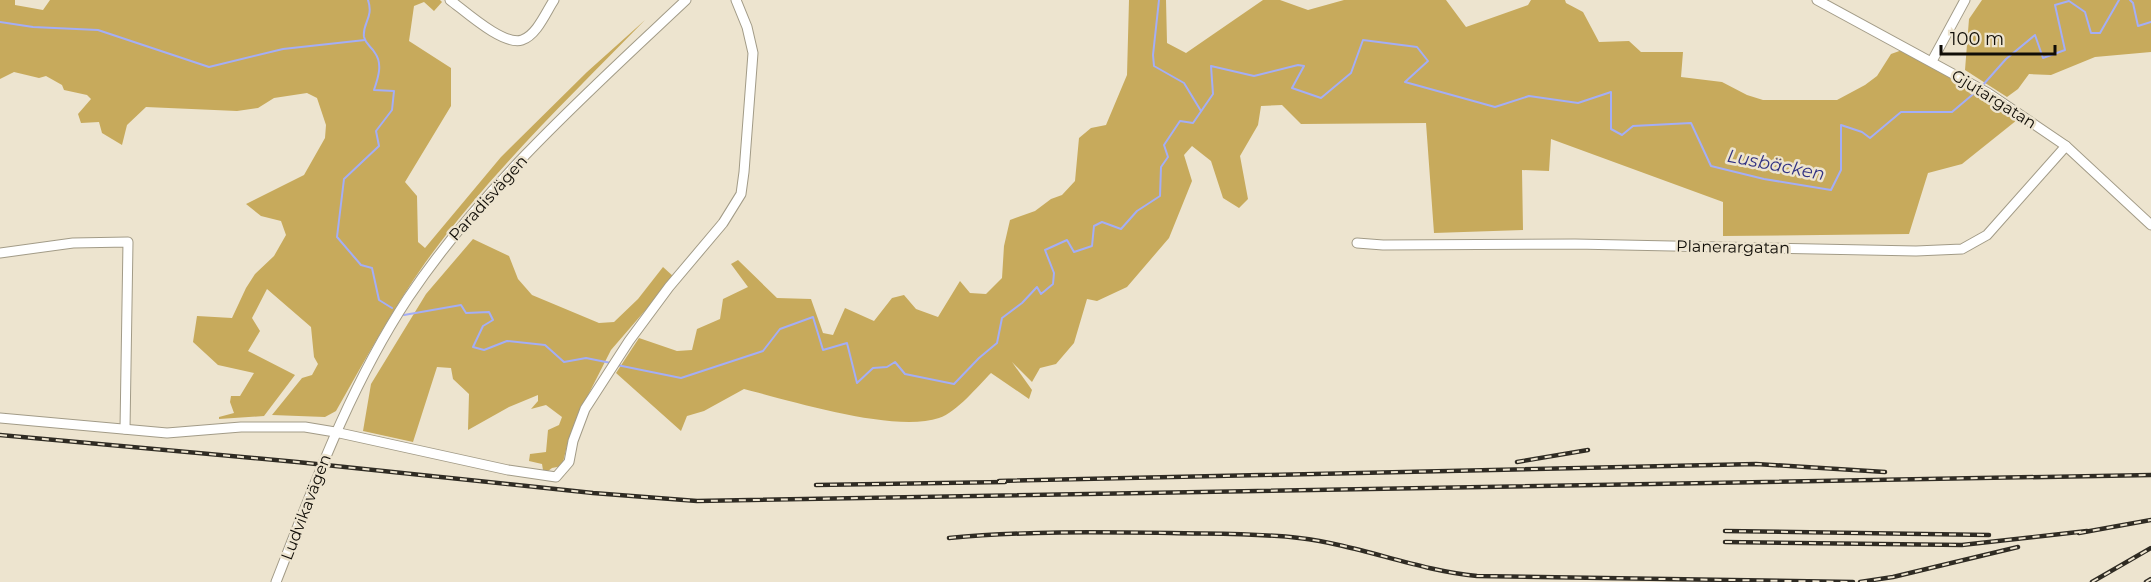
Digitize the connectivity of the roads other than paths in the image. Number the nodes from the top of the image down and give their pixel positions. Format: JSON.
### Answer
{"nodes":[{"id":1,"x":450,"y":0,"type":"edge"},
{"id":2,"x":554,"y":0,"type":"edge"},
{"id":3,"x":686,"y":0,"type":"edge"},
{"id":4,"x":736,"y":0,"type":"edge"},
{"id":5,"x":1817,"y":0,"type":"edge"},
{"id":6,"x":1965,"y":0,"type":"edge"},
{"id":7,"x":1932,"y":61,"type":"junction"},
{"id":8,"x":2066,"y":146,"type":"junction"},
{"id":9,"x":2151,"y":225,"type":"edge"},
{"id":10,"x":1357,"y":243,"type":"dead end"},
{"id":11,"x":0,"y":253,"type":"edge"},
{"id":12,"x":0,"y":418,"type":"edge"},
{"id":13,"x":125,"y":429,"type":"junction"},
{"id":14,"x":335,"y":432,"type":"junction"},
{"id":15,"x":276,"y":582,"type":"edge"}],
"edges":[{"from":1,"to":2,"type":"street"},
{"from":3,"to":14,"type":"street","name":"Paradisvägen"},
{"from":4,"to":14,"type":"street"},
{"from":5,"to":7,"type":"street","name":"Gjutargatan"},
{"from":6,"to":7,"type":"street"},
{"from":7,"to":8,"type":"street","name":"Gjutargatan"},
{"from":8,"to":9,"type":"street","name":"Gjutargatan"},
{"from":8,"to":10,"type":"street","name":"Planerargatan"},
{"from":11,"to":13,"type":"street"},
{"from":12,"to":13,"type":"street"},
{"from":13,"to":14,"type":"street"},
{"from":14,"to":15,"type":"street","name":"Ludvikavägen"}]}
